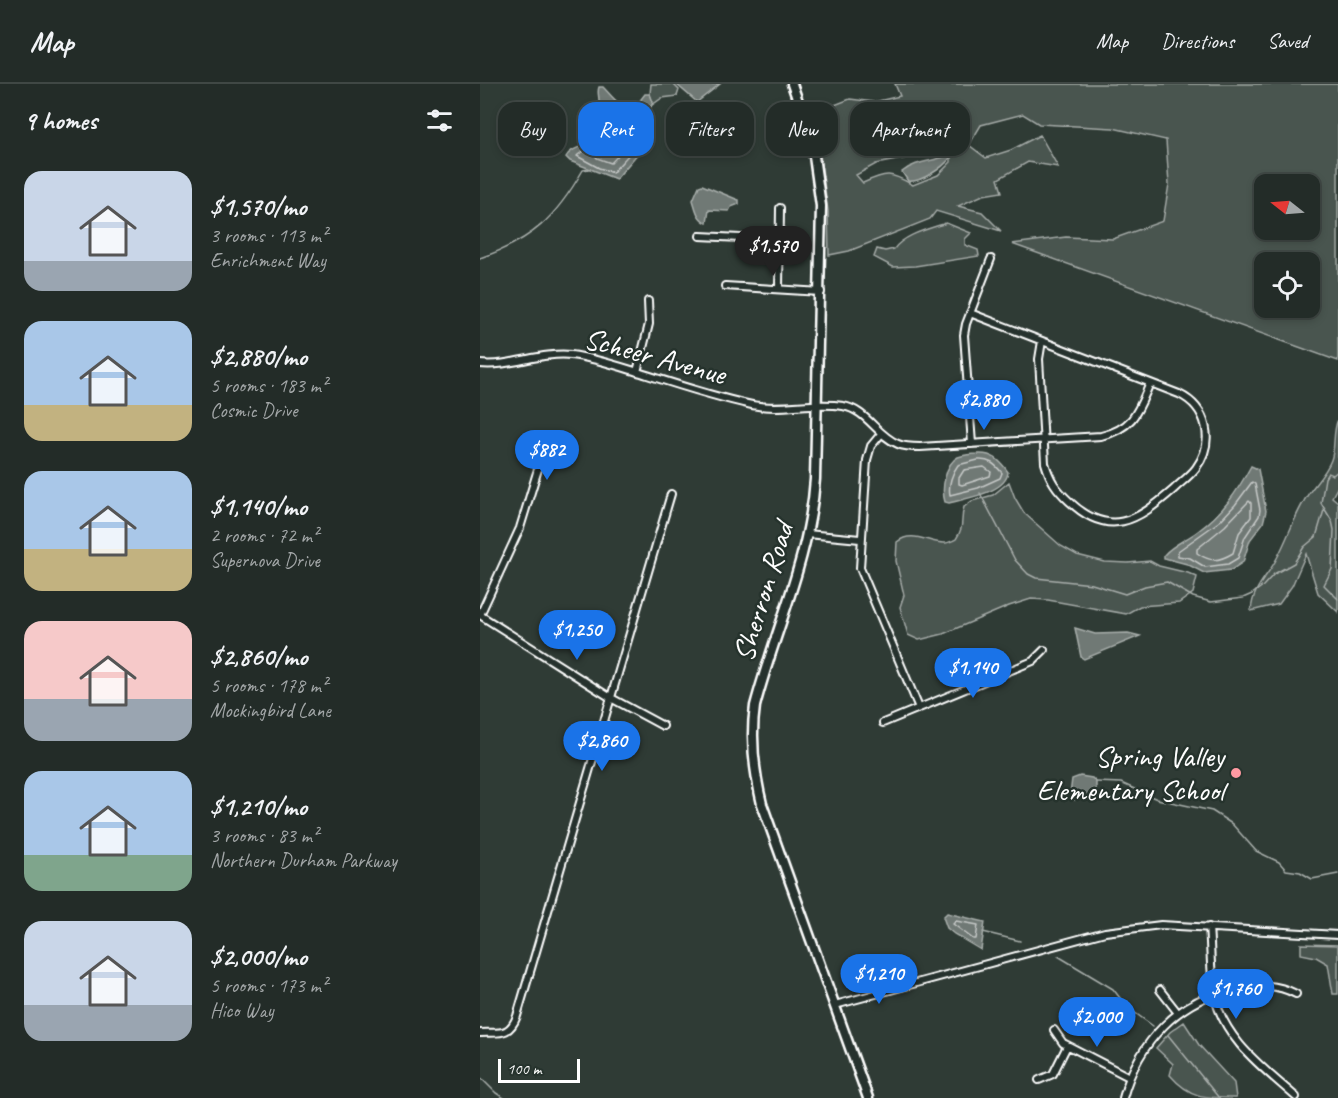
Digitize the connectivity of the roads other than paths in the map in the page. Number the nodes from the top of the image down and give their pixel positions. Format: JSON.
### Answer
{"nodes":[{"id":1,"x":792,"y":84,"type":"edge"},
{"id":2,"x":780,"y":208,"type":"dead end"},
{"id":3,"x":700,"y":236,"type":"dead end"},
{"id":4,"x":780,"y":240,"type":"junction"},
{"id":5,"x":991,"y":259,"type":"dead end"},
{"id":6,"x":725,"y":286,"type":"dead end"},
{"id":7,"x":779,"y":289,"type":"junction"},
{"id":8,"x":820,"y":292,"type":"junction"},
{"id":9,"x":648,"y":301,"type":"dead end"},
{"id":10,"x":970,"y":313,"type":"junction"},
{"id":11,"x":1042,"y":341,"type":"junction"},
{"id":12,"x":480,"y":363,"type":"edge"},
{"id":13,"x":637,"y":372,"type":"junction"},
{"id":14,"x":1150,"y":383,"type":"junction"},
{"id":15,"x":818,"y":405,"type":"junction"},
{"id":16,"x":881,"y":434,"type":"junction"},
{"id":17,"x":1043,"y":440,"type":"junction"},
{"id":18,"x":972,"y":444,"type":"junction"},
{"id":19,"x":542,"y":456,"type":"dead end"},
{"id":20,"x":671,"y":494,"type":"dead end"},
{"id":21,"x":807,"y":534,"type":"junction"},
{"id":22,"x":860,"y":539,"type":"junction"},
{"id":23,"x":480,"y":615,"type":"edge"},
{"id":24,"x":1044,"y":650,"type":"dead end"},
{"id":25,"x":611,"y":698,"type":"junction"},
{"id":26,"x":919,"y":708,"type":"junction"},
{"id":27,"x":883,"y":723,"type":"dead end"},
{"id":28,"x":663,"y":726,"type":"dead end"},
{"id":29,"x":1209,"y":927,"type":"junction"},
{"id":30,"x":1338,"y":935,"type":"edge"},
{"id":31,"x":1160,"y":990,"type":"dead end"},
{"id":32,"x":1214,"y":993,"type":"junction"},
{"id":33,"x":1296,"y":994,"type":"dead end"},
{"id":34,"x":835,"y":1005,"type":"junction"},
{"id":35,"x":1178,"y":1013,"type":"junction"},
{"id":36,"x":1054,"y":1030,"type":"dead end"},
{"id":37,"x":480,"y":1032,"type":"edge"},
{"id":38,"x":1067,"y":1046,"type":"junction"},
{"id":39,"x":1129,"y":1077,"type":"junction"},
{"id":40,"x":1039,"y":1080,"type":"dead end"},
{"id":41,"x":1296,"y":1097,"type":"edge"},
{"id":42,"x":868,"y":1098,"type":"edge"},
{"id":43,"x":1122,"y":1098,"type":"edge"}],
"edges":[{"from":1,"to":8,"type":"main road","name":"Sherron Road"},
{"from":2,"to":4,"type":"street"},
{"from":3,"to":4,"type":"street"},
{"from":4,"to":7,"type":"street"},
{"from":5,"to":10,"type":"street"},
{"from":6,"to":7,"type":"street"},
{"from":7,"to":8,"type":"street"},
{"from":8,"to":15,"type":"main road","name":"Sherron Road"},
{"from":9,"to":13,"type":"street"},
{"from":10,"to":11,"type":"street"},
{"from":10,"to":18,"type":"street"},
{"from":11,"to":14,"type":"street"},
{"from":11,"to":17,"type":"street"},
{"from":12,"to":13,"type":"street","name":"Scheer Avenue"},
{"from":13,"to":15,"type":"street","name":"Scheer Avenue"},
{"from":14,"to":17,"type":"street","name":"Scheer Avenue"},
{"from":14,"to":17,"type":"street"},
{"from":15,"to":16,"type":"street","name":"Scheer Avenue"},
{"from":15,"to":21,"type":"main road","name":"Sherron Road"},
{"from":16,"to":18,"type":"street","name":"Scheer Avenue"},
{"from":16,"to":22,"type":"street"},
{"from":17,"to":18,"type":"street","name":"Scheer Avenue"},
{"from":19,"to":23,"type":"street"},
{"from":20,"to":25,"type":"street"},
{"from":21,"to":22,"type":"street"},
{"from":21,"to":34,"type":"main road","name":"Sherron Road"},
{"from":22,"to":26,"type":"street"},
{"from":23,"to":25,"type":"street"},
{"from":24,"to":26,"type":"street"},
{"from":25,"to":28,"type":"street"},
{"from":25,"to":37,"type":"street"},
{"from":26,"to":27,"type":"street"},
{"from":29,"to":30,"type":"street"},
{"from":29,"to":32,"type":"street"},
{"from":29,"to":34,"type":"street"},
{"from":31,"to":35,"type":"street"},
{"from":32,"to":33,"type":"street"},
{"from":32,"to":35,"type":"street"},
{"from":32,"to":41,"type":"street"},
{"from":34,"to":42,"type":"main road","name":"Sherron Road"},
{"from":35,"to":39,"type":"street"},
{"from":36,"to":38,"type":"street"},
{"from":38,"to":39,"type":"street"},
{"from":38,"to":40,"type":"street"},
{"from":39,"to":43,"type":"street"}]}
